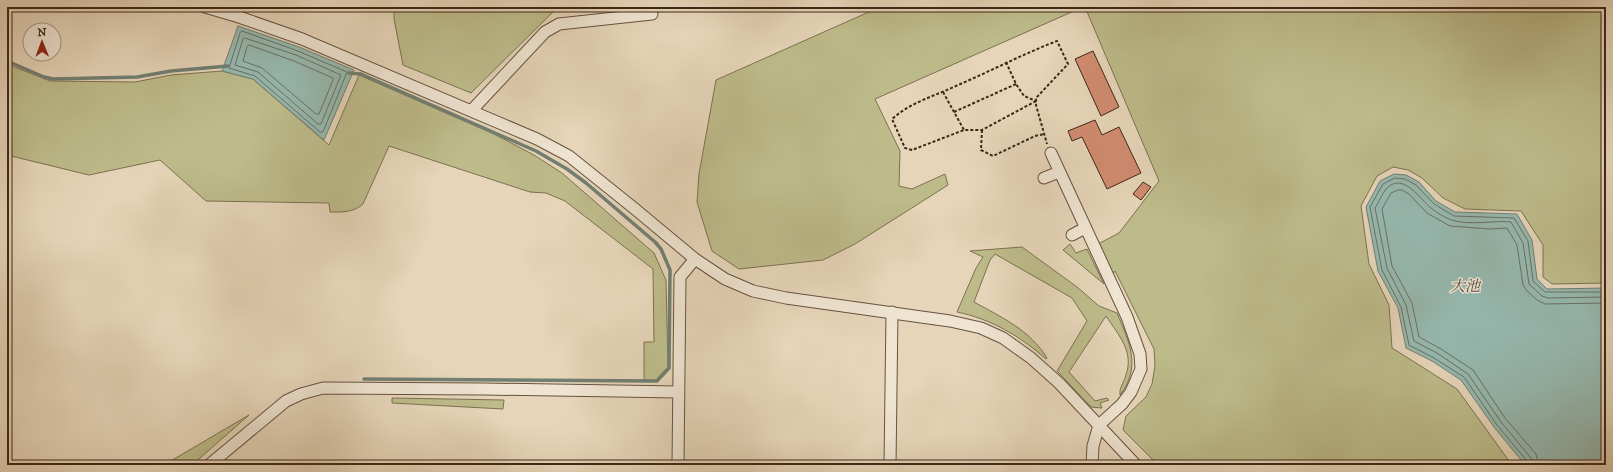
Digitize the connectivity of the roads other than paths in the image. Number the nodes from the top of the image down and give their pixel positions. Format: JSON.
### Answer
{"nodes":[{"id":1,"x":205,"y":7,"type":"edge"},
{"id":2,"x":658,"y":13,"type":"road end"},
{"id":3,"x":472,"y":110,"type":"junction"},
{"id":4,"x":1051,"y":153,"type":"road end"},
{"id":5,"x":1059,"y":172,"type":"junction"},
{"id":6,"x":1044,"y":178,"type":"dead end"},
{"id":7,"x":1085,"y":228,"type":"junction"},
{"id":8,"x":1072,"y":235,"type":"dead end"},
{"id":9,"x":695,"y":259,"type":"junction"},
{"id":10,"x":892,"y":312,"type":"junction"},
{"id":11,"x":678,"y":392,"type":"junction"},
{"id":12,"x":1099,"y":425,"type":"junction"},
{"id":13,"x":208,"y":465,"type":"edge"},
{"id":14,"x":678,"y":465,"type":"edge"},
{"id":15,"x":890,"y":465,"type":"edge"},
{"id":16,"x":1092,"y":465,"type":"edge"},
{"id":17,"x":1136,"y":465,"type":"edge"}],
"edges":[{"from":1,"to":3,"type":"street"},
{"from":2,"to":3,"type":"street"},
{"from":3,"to":9,"type":"street"},
{"from":4,"to":5,"type":"street"},
{"from":5,"to":6,"type":"street"},
{"from":5,"to":7,"type":"street"},
{"from":7,"to":8,"type":"street"},
{"from":7,"to":12,"type":"street"},
{"from":9,"to":10,"type":"street"},
{"from":9,"to":11,"type":"street"},
{"from":10,"to":12,"type":"street"},
{"from":10,"to":15,"type":"street"},
{"from":11,"to":13,"type":"street"},
{"from":11,"to":14,"type":"street"},
{"from":12,"to":16,"type":"street"},
{"from":12,"to":17,"type":"street"}]}
